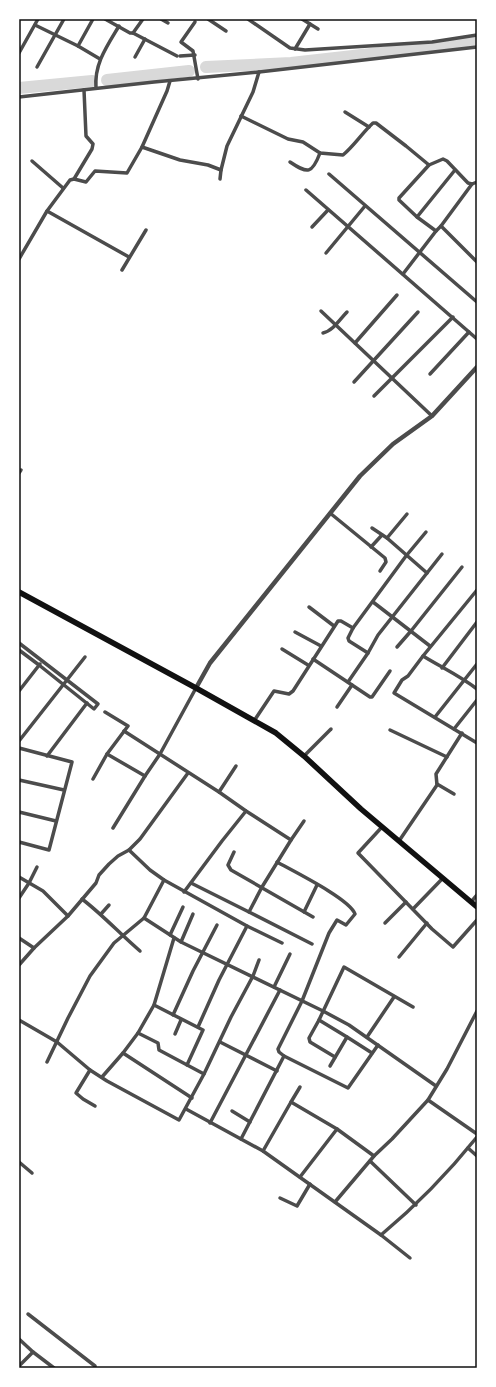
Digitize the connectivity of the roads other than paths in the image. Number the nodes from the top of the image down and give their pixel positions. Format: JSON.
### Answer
{"nodes":[{"id":1,"x":38,"y":19,"type":"edge"},
{"id":2,"x":64,"y":19,"type":"edge"},
{"id":3,"x":94,"y":19,"type":"edge"},
{"id":4,"x":105,"y":19,"type":"edge"},
{"id":5,"x":143,"y":19,"type":"edge"},
{"id":6,"x":161,"y":19,"type":"edge"},
{"id":7,"x":208,"y":19,"type":"edge"},
{"id":8,"x":248,"y":19,"type":"edge"},
{"id":9,"x":302,"y":19,"type":"edge"},
{"id":10,"x":195,"y":22,"type":"dead end"},
{"id":11,"x":168,"y":23,"type":"dead end"},
{"id":12,"x":35,"y":24,"type":"junction"},
{"id":13,"x":310,"y":24,"type":"junction"},
{"id":14,"x":119,"y":26,"type":"junction"},
{"id":15,"x":318,"y":29,"type":"dead end"},
{"id":16,"x":226,"y":31,"type":"dead end"},
{"id":17,"x":133,"y":33,"type":"junction"},
{"id":18,"x":56,"y":35,"type":"junction"},
{"id":19,"x":477,"y":35,"type":"edge"},
{"id":20,"x":144,"y":39,"type":"junction"},
{"id":21,"x":78,"y":46,"type":"junction"},
{"id":22,"x":477,"y":47,"type":"edge"},
{"id":23,"x":295,"y":49,"type":"junction"},
{"id":24,"x":19,"y":53,"type":"edge"},
{"id":25,"x":195,"y":55,"type":"junction"},
{"id":26,"x":135,"y":57,"type":"dead end"},
{"id":27,"x":100,"y":59,"type":"junction"},
{"id":28,"x":38,"y":67,"type":"dead end"},
{"id":29,"x":259,"y":72,"type":"junction"},
{"id":30,"x":198,"y":77,"type":"junction"},
{"id":31,"x":170,"y":81,"type":"junction"},
{"id":32,"x":96,"y":86,"type":"junction"},
{"id":33,"x":84,"y":90,"type":"junction"},
{"id":34,"x":19,"y":97,"type":"edge"},
{"id":35,"x":345,"y":112,"type":"dead end"},
{"id":36,"x":241,"y":116,"type":"junction"},
{"id":37,"x":369,"y":127,"type":"junction"},
{"id":38,"x":142,"y":147,"type":"junction"},
{"id":39,"x":320,"y":154,"type":"junction"},
{"id":40,"x":32,"y":161,"type":"dead end"},
{"id":41,"x":290,"y":162,"type":"dead end"},
{"id":42,"x":429,"y":165,"type":"junction"},
{"id":43,"x":222,"y":170,"type":"junction"},
{"id":44,"x":455,"y":170,"type":"junction"},
{"id":45,"x":329,"y":174,"type":"dead end"},
{"id":46,"x":74,"y":179,"type":"junction"},
{"id":47,"x":220,"y":179,"type":"dead end"},
{"id":48,"x":477,"y":182,"type":"edge"},
{"id":49,"x":472,"y":184,"type":"junction"},
{"id":50,"x":63,"y":188,"type":"junction"},
{"id":51,"x":306,"y":190,"type":"dead end"},
{"id":52,"x":365,"y":206,"type":"junction"},
{"id":53,"x":328,"y":210,"type":"junction"},
{"id":54,"x":47,"y":211,"type":"junction"},
{"id":55,"x":417,"y":217,"type":"junction"},
{"id":56,"x":348,"y":226,"type":"junction"},
{"id":57,"x":441,"y":226,"type":"junction"},
{"id":58,"x":312,"y":227,"type":"dead end"},
{"id":59,"x":146,"y":230,"type":"dead end"},
{"id":60,"x":436,"y":231,"type":"junction"},
{"id":61,"x":419,"y":252,"type":"junction"},
{"id":62,"x":326,"y":253,"type":"dead end"},
{"id":63,"x":129,"y":257,"type":"junction"},
{"id":64,"x":19,"y":259,"type":"edge"},
{"id":65,"x":477,"y":262,"type":"edge"},
{"id":66,"x":122,"y":270,"type":"dead end"},
{"id":67,"x":403,"y":274,"type":"junction"},
{"id":68,"x":397,"y":295,"type":"dead end"},
{"id":69,"x":477,"y":302,"type":"edge"},
{"id":70,"x":321,"y":311,"type":"dead end"},
{"id":71,"x":347,"y":312,"type":"dead end"},
{"id":72,"x":418,"y":312,"type":"dead end"},
{"id":73,"x":453,"y":317,"type":"junction"},
{"id":74,"x":336,"y":324,"type":"junction"},
{"id":75,"x":469,"y":332,"type":"junction"},
{"id":76,"x":323,"y":333,"type":"dead end"},
{"id":77,"x":477,"y":339,"type":"edge"},
{"id":78,"x":355,"y":343,"type":"junction"},
{"id":79,"x":374,"y":360,"type":"junction"},
{"id":80,"x":477,"y":368,"type":"edge"},
{"id":81,"x":430,"y":374,"type":"dead end"},
{"id":82,"x":393,"y":378,"type":"junction"},
{"id":83,"x":354,"y":382,"type":"dead end"},
{"id":84,"x":374,"y":396,"type":"dead end"},
{"id":85,"x":432,"y":416,"type":"junction"},
{"id":86,"x":330,"y":513,"type":"junction"},
{"id":87,"x":407,"y":514,"type":"dead end"},
{"id":88,"x":372,"y":528,"type":"dead end"},
{"id":89,"x":426,"y":532,"type":"dead end"},
{"id":90,"x":382,"y":535,"type":"junction"},
{"id":91,"x":387,"y":538,"type":"junction"},
{"id":92,"x":371,"y":547,"type":"junction"},
{"id":93,"x":442,"y":554,"type":"dead end"},
{"id":94,"x":406,"y":556,"type":"junction"},
{"id":95,"x":462,"y":567,"type":"dead end"},
{"id":96,"x":380,"y":571,"type":"dead end"},
{"id":97,"x":427,"y":573,"type":"junction"},
{"id":98,"x":477,"y":590,"type":"edge"},
{"id":99,"x":19,"y":592,"type":"edge"},
{"id":100,"x":373,"y":602,"type":"junction"},
{"id":101,"x":309,"y":608,"type":"dead end"},
{"id":102,"x":393,"y":617,"type":"junction"},
{"id":103,"x":477,"y":622,"type":"edge"},
{"id":104,"x":334,"y":626,"type":"junction"},
{"id":105,"x":353,"y":628,"type":"junction"},
{"id":106,"x":411,"y":631,"type":"junction"},
{"id":107,"x":295,"y":632,"type":"dead end"},
{"id":108,"x":19,"y":643,"type":"edge"},
{"id":109,"x":321,"y":646,"type":"junction"},
{"id":110,"x":430,"y":646,"type":"junction"},
{"id":111,"x":396,"y":647,"type":"dead end"},
{"id":112,"x":282,"y":648,"type":"dead end"},
{"id":113,"x":19,"y":650,"type":"edge"},
{"id":114,"x":368,"y":653,"type":"junction"},
{"id":115,"x":423,"y":656,"type":"junction"},
{"id":116,"x":85,"y":657,"type":"dead end"},
{"id":117,"x":313,"y":658,"type":"junction"},
{"id":118,"x":43,"y":660,"type":"junction"},
{"id":119,"x":39,"y":664,"type":"junction"},
{"id":120,"x":477,"y":664,"type":"edge"},
{"id":121,"x":308,"y":665,"type":"junction"},
{"id":122,"x":442,"y":668,"type":"junction"},
{"id":123,"x":390,"y":671,"type":"dead end"},
{"id":124,"x":67,"y":679,"type":"junction"},
{"id":125,"x":465,"y":680,"type":"junction"},
{"id":126,"x":348,"y":682,"type":"junction"},
{"id":127,"x":64,"y":684,"type":"junction"},
{"id":128,"x":352,"y":685,"type":"junction"},
{"id":129,"x":196,"y":688,"type":"junction"},
{"id":130,"x":477,"y":689,"type":"edge"},
{"id":131,"x":19,"y":691,"type":"edge"},
{"id":132,"x":477,"y":700,"type":"edge"},
{"id":133,"x":88,"y":704,"type":"junction"},
{"id":134,"x":337,"y":707,"type":"dead end"},
{"id":135,"x":105,"y":712,"type":"dead end"},
{"id":136,"x":435,"y":717,"type":"junction"},
{"id":137,"x":254,"y":721,"type":"junction"},
{"id":138,"x":331,"y":729,"type":"dead end"},
{"id":139,"x":454,"y":729,"type":"junction"},
{"id":140,"x":390,"y":730,"type":"dead end"},
{"id":141,"x":124,"y":731,"type":"junction"},
{"id":142,"x":462,"y":734,"type":"junction"},
{"id":143,"x":19,"y":741,"type":"edge"},
{"id":144,"x":477,"y":743,"type":"edge"},
{"id":145,"x":19,"y":748,"type":"edge"},
{"id":146,"x":107,"y":754,"type":"junction"},
{"id":147,"x":160,"y":754,"type":"junction"},
{"id":148,"x":47,"y":756,"type":"junction"},
{"id":149,"x":304,"y":756,"type":"junction"},
{"id":150,"x":447,"y":757,"type":"junction"},
{"id":151,"x":236,"y":766,"type":"dead end"},
{"id":152,"x":188,"y":773,"type":"junction"},
{"id":153,"x":145,"y":776,"type":"junction"},
{"id":154,"x":93,"y":779,"type":"dead end"},
{"id":155,"x":19,"y":780,"type":"edge"},
{"id":156,"x":437,"y":784,"type":"junction"},
{"id":157,"x":64,"y":790,"type":"junction"},
{"id":158,"x":219,"y":792,"type":"junction"},
{"id":159,"x":454,"y":794,"type":"dead end"},
{"id":160,"x":246,"y":811,"type":"junction"},
{"id":161,"x":19,"y":812,"type":"edge"},
{"id":162,"x":56,"y":821,"type":"junction"},
{"id":163,"x":304,"y":821,"type":"dead end"},
{"id":164,"x":382,"y":826,"type":"junction"},
{"id":165,"x":112,"y":828,"type":"dead end"},
{"id":166,"x":291,"y":840,"type":"junction"},
{"id":167,"x":399,"y":841,"type":"junction"},
{"id":168,"x":19,"y":842,"type":"edge"},
{"id":169,"x":129,"y":850,"type":"junction"},
{"id":170,"x":234,"y":852,"type":"dead end"},
{"id":171,"x":277,"y":862,"type":"junction"},
{"id":172,"x":37,"y":867,"type":"dead end"},
{"id":173,"x":19,"y":877,"type":"edge"},
{"id":174,"x":443,"y":878,"type":"junction"},
{"id":175,"x":164,"y":880,"type":"junction"},
{"id":176,"x":29,"y":883,"type":"junction"},
{"id":177,"x":191,"y":883,"type":"junction"},
{"id":178,"x":317,"y":885,"type":"junction"},
{"id":179,"x":262,"y":887,"type":"junction"},
{"id":180,"x":184,"y":892,"type":"junction"},
{"id":181,"x":477,"y":895,"type":"edge"},
{"id":182,"x":19,"y":898,"type":"edge"},
{"id":183,"x":82,"y":900,"type":"junction"},
{"id":184,"x":406,"y":902,"type":"junction"},
{"id":185,"x":471,"y":902,"type":"junction"},
{"id":186,"x":109,"y":905,"type":"dead end"},
{"id":187,"x":183,"y":907,"type":"dead end"},
{"id":188,"x":477,"y":907,"type":"edge"},
{"id":189,"x":413,"y":909,"type":"junction"},
{"id":190,"x":249,"y":912,"type":"junction"},
{"id":191,"x":304,"y":912,"type":"junction"},
{"id":192,"x":101,"y":914,"type":"junction"},
{"id":193,"x":193,"y":914,"type":"dead end"},
{"id":194,"x":68,"y":916,"type":"junction"},
{"id":195,"x":313,"y":917,"type":"dead end"},
{"id":196,"x":144,"y":918,"type":"junction"},
{"id":197,"x":477,"y":920,"type":"edge"},
{"id":198,"x":385,"y":924,"type":"dead end"},
{"id":199,"x":427,"y":924,"type":"junction"},
{"id":200,"x":217,"y":925,"type":"dead end"},
{"id":201,"x":247,"y":926,"type":"junction"},
{"id":202,"x":170,"y":935,"type":"junction"},
{"id":203,"x":122,"y":936,"type":"junction"},
{"id":204,"x":19,"y":938,"type":"edge"},
{"id":205,"x":174,"y":938,"type":"junction"},
{"id":206,"x":181,"y":942,"type":"junction"},
{"id":207,"x":282,"y":943,"type":"dead end"},
{"id":208,"x":312,"y":944,"type":"dead end"},
{"id":209,"x":34,"y":948,"type":"junction"},
{"id":210,"x":140,"y":951,"type":"dead end"},
{"id":211,"x":203,"y":953,"type":"junction"},
{"id":212,"x":290,"y":954,"type":"dead end"},
{"id":213,"x":399,"y":957,"type":"dead end"},
{"id":214,"x":259,"y":960,"type":"dead end"},
{"id":215,"x":227,"y":964,"type":"junction"},
{"id":216,"x":19,"y":965,"type":"edge"},
{"id":217,"x":253,"y":976,"type":"junction"},
{"id":218,"x":274,"y":987,"type":"junction"},
{"id":219,"x":280,"y":990,"type":"junction"},
{"id":220,"x":394,"y":997,"type":"junction"},
{"id":221,"x":302,"y":1001,"type":"junction"},
{"id":222,"x":154,"y":1005,"type":"junction"},
{"id":223,"x":412,"y":1007,"type":"dead end"},
{"id":224,"x":323,"y":1011,"type":"junction"},
{"id":225,"x":477,"y":1011,"type":"edge"},
{"id":226,"x":173,"y":1015,"type":"junction"},
{"id":227,"x":19,"y":1020,"type":"edge"},
{"id":228,"x":182,"y":1020,"type":"junction"},
{"id":229,"x":319,"y":1020,"type":"junction"},
{"id":230,"x":198,"y":1027,"type":"junction"},
{"id":231,"x":138,"y":1033,"type":"junction"},
{"id":232,"x":175,"y":1034,"type":"dead end"},
{"id":233,"x":346,"y":1037,"type":"junction"},
{"id":234,"x":367,"y":1037,"type":"junction"},
{"id":235,"x":57,"y":1042,"type":"junction"},
{"id":236,"x":220,"y":1042,"type":"junction"},
{"id":237,"x":378,"y":1046,"type":"junction"},
{"id":238,"x":123,"y":1053,"type":"junction"},
{"id":239,"x":372,"y":1053,"type":"junction"},
{"id":240,"x":245,"y":1056,"type":"junction"},
{"id":241,"x":284,"y":1056,"type":"junction"},
{"id":242,"x":335,"y":1057,"type":"junction"},
{"id":243,"x":47,"y":1062,"type":"dead end"},
{"id":244,"x":187,"y":1065,"type":"junction"},
{"id":245,"x":330,"y":1066,"type":"dead end"},
{"id":246,"x":90,"y":1070,"type":"junction"},
{"id":247,"x":277,"y":1071,"type":"junction"},
{"id":248,"x":204,"y":1074,"type":"junction"},
{"id":249,"x":102,"y":1077,"type":"junction"},
{"id":250,"x":436,"y":1086,"type":"junction"},
{"id":251,"x":300,"y":1087,"type":"dead end"},
{"id":252,"x":192,"y":1098,"type":"junction"},
{"id":253,"x":428,"y":1100,"type":"junction"},
{"id":254,"x":291,"y":1102,"type":"junction"},
{"id":255,"x":95,"y":1106,"type":"dead end"},
{"id":256,"x":186,"y":1109,"type":"junction"},
{"id":257,"x":232,"y":1112,"type":"dead end"},
{"id":258,"x":250,"y":1122,"type":"junction"},
{"id":259,"x":210,"y":1123,"type":"junction"},
{"id":260,"x":337,"y":1129,"type":"junction"},
{"id":261,"x":477,"y":1134,"type":"edge"},
{"id":262,"x":477,"y":1137,"type":"edge"},
{"id":263,"x":240,"y":1140,"type":"junction"},
{"id":264,"x":468,"y":1148,"type":"junction"},
{"id":265,"x":263,"y":1151,"type":"junction"},
{"id":266,"x":374,"y":1156,"type":"junction"},
{"id":267,"x":477,"y":1156,"type":"edge"},
{"id":268,"x":370,"y":1161,"type":"junction"},
{"id":269,"x":19,"y":1162,"type":"edge"},
{"id":270,"x":32,"y":1173,"type":"dead end"},
{"id":271,"x":300,"y":1177,"type":"junction"},
{"id":272,"x":310,"y":1184,"type":"junction"},
{"id":273,"x":280,"y":1198,"type":"dead end"},
{"id":274,"x":335,"y":1202,"type":"junction"},
{"id":275,"x":416,"y":1204,"type":"junction"},
{"id":276,"x":381,"y":1235,"type":"junction"},
{"id":277,"x":410,"y":1258,"type":"dead end"},
{"id":278,"x":28,"y":1314,"type":"dead end"},
{"id":279,"x":19,"y":1339,"type":"edge"},
{"id":280,"x":33,"y":1352,"type":"junction"},
{"id":281,"x":19,"y":1366,"type":"edge"},
{"id":282,"x":54,"y":1368,"type":"edge"},
{"id":283,"x":95,"y":1368,"type":"edge"}],
"edges":[{"from":1,"to":12,"type":"street"},
{"from":2,"to":18,"type":"street"},
{"from":3,"to":21,"type":"street"},
{"from":4,"to":14,"type":"street"},
{"from":5,"to":17,"type":"street"},
{"from":6,"to":11,"type":"street"},
{"from":7,"to":16,"type":"street"},
{"from":8,"to":23,"type":"street"},
{"from":9,"to":13,"type":"street"},
{"from":10,"to":25,"type":"street"},
{"from":12,"to":18,"type":"street"},
{"from":12,"to":24,"type":"street"},
{"from":13,"to":15,"type":"street"},
{"from":13,"to":23,"type":"street"},
{"from":14,"to":17,"type":"street"},
{"from":14,"to":27,"type":"street"},
{"from":17,"to":20,"type":"street"},
{"from":18,"to":21,"type":"street"},
{"from":18,"to":28,"type":"street"},
{"from":19,"to":23,"type":"street"},
{"from":20,"to":25,"type":"street"},
{"from":20,"to":26,"type":"street"},
{"from":21,"to":27,"type":"street"},
{"from":22,"to":29,"type":"street"},
{"from":25,"to":30,"type":"street"},
{"from":27,"to":32,"type":"street"},
{"from":29,"to":30,"type":"street"},
{"from":29,"to":36,"type":"street"},
{"from":30,"to":31,"type":"street"},
{"from":31,"to":32,"type":"street"},
{"from":31,"to":38,"type":"street"},
{"from":32,"to":33,"type":"street"},
{"from":33,"to":34,"type":"street"},
{"from":33,"to":46,"type":"street"},
{"from":35,"to":37,"type":"street"},
{"from":36,"to":39,"type":"street"},
{"from":36,"to":43,"type":"street"},
{"from":37,"to":39,"type":"street"},
{"from":37,"to":42,"type":"street"},
{"from":38,"to":43,"type":"street"},
{"from":38,"to":46,"type":"street"},
{"from":39,"to":41,"type":"street"},
{"from":40,"to":50,"type":"street"},
{"from":42,"to":44,"type":"street"},
{"from":42,"to":55,"type":"street"},
{"from":43,"to":47,"type":"street"},
{"from":44,"to":49,"type":"street"},
{"from":44,"to":55,"type":"street"},
{"from":45,"to":52,"type":"street"},
{"from":46,"to":50,"type":"street"},
{"from":48,"to":49,"type":"street"},
{"from":49,"to":57,"type":"street"},
{"from":50,"to":54,"type":"street"},
{"from":51,"to":53,"type":"street"},
{"from":52,"to":56,"type":"street"},
{"from":52,"to":61,"type":"street"},
{"from":53,"to":56,"type":"street"},
{"from":53,"to":58,"type":"street"},
{"from":54,"to":63,"type":"street"},
{"from":54,"to":64,"type":"street"},
{"from":55,"to":60,"type":"street"},
{"from":56,"to":62,"type":"street"},
{"from":56,"to":67,"type":"street"},
{"from":57,"to":60,"type":"street"},
{"from":57,"to":65,"type":"street"},
{"from":59,"to":63,"type":"street"},
{"from":60,"to":61,"type":"street"},
{"from":61,"to":67,"type":"street"},
{"from":61,"to":69,"type":"street"},
{"from":63,"to":66,"type":"street"},
{"from":67,"to":73,"type":"street"},
{"from":68,"to":78,"type":"street"},
{"from":70,"to":74,"type":"street"},
{"from":71,"to":74,"type":"street"},
{"from":72,"to":79,"type":"street"},
{"from":73,"to":75,"type":"street"},
{"from":73,"to":82,"type":"street"},
{"from":74,"to":76,"type":"street"},
{"from":74,"to":78,"type":"street"},
{"from":75,"to":77,"type":"street"},
{"from":75,"to":81,"type":"street"},
{"from":78,"to":79,"type":"street"},
{"from":79,"to":82,"type":"street"},
{"from":79,"to":83,"type":"street"},
{"from":80,"to":85,"type":"street"},
{"from":82,"to":84,"type":"street"},
{"from":82,"to":85,"type":"street"},
{"from":85,"to":86,"type":"street"},
{"from":86,"to":92,"type":"street"},
{"from":86,"to":129,"type":"street"},
{"from":87,"to":91,"type":"street"},
{"from":88,"to":90,"type":"street"},
{"from":89,"to":94,"type":"street"},
{"from":90,"to":91,"type":"street"},
{"from":90,"to":92,"type":"street"},
{"from":91,"to":94,"type":"street"},
{"from":92,"to":96,"type":"street"},
{"from":93,"to":97,"type":"street"},
{"from":94,"to":97,"type":"street"},
{"from":94,"to":100,"type":"street"},
{"from":95,"to":106,"type":"street"},
{"from":97,"to":102,"type":"street"},
{"from":98,"to":110,"type":"street"},
{"from":99,"to":129,"type":"main road"},
{"from":100,"to":102,"type":"street"},
{"from":100,"to":105,"type":"street"},
{"from":101,"to":104,"type":"street"},
{"from":102,"to":106,"type":"street"},
{"from":102,"to":114,"type":"street"},
{"from":103,"to":122,"type":"street"},
{"from":104,"to":105,"type":"street"},
{"from":104,"to":109,"type":"street"},
{"from":105,"to":114,"type":"street"},
{"from":106,"to":110,"type":"street"},
{"from":106,"to":111,"type":"street"},
{"from":107,"to":109,"type":"street"},
{"from":108,"to":118,"type":"street"},
{"from":109,"to":117,"type":"street"},
{"from":110,"to":115,"type":"street"},
{"from":112,"to":121,"type":"street"},
{"from":113,"to":119,"type":"street"},
{"from":114,"to":126,"type":"street"},
{"from":115,"to":122,"type":"street"},
{"from":115,"to":136,"type":"street"},
{"from":116,"to":124,"type":"street"},
{"from":117,"to":121,"type":"street"},
{"from":117,"to":126,"type":"street"},
{"from":118,"to":119,"type":"street"},
{"from":118,"to":124,"type":"street"},
{"from":119,"to":127,"type":"street"},
{"from":119,"to":131,"type":"street"},
{"from":120,"to":125,"type":"street"},
{"from":121,"to":137,"type":"street"},
{"from":122,"to":125,"type":"street"},
{"from":123,"to":128,"type":"street"},
{"from":124,"to":127,"type":"street"},
{"from":124,"to":133,"type":"street"},
{"from":125,"to":130,"type":"street"},
{"from":125,"to":136,"type":"street"},
{"from":126,"to":128,"type":"street"},
{"from":127,"to":133,"type":"street"},
{"from":127,"to":143,"type":"street"},
{"from":128,"to":134,"type":"street"},
{"from":129,"to":137,"type":"main road"},
{"from":129,"to":147,"type":"street"},
{"from":132,"to":139,"type":"street"},
{"from":133,"to":148,"type":"street"},
{"from":135,"to":141,"type":"street"},
{"from":136,"to":139,"type":"street"},
{"from":137,"to":149,"type":"main road"},
{"from":138,"to":149,"type":"street"},
{"from":139,"to":142,"type":"street"},
{"from":140,"to":150,"type":"street"},
{"from":141,"to":146,"type":"street"},
{"from":141,"to":147,"type":"street"},
{"from":142,"to":144,"type":"street"},
{"from":142,"to":150,"type":"street"},
{"from":145,"to":148,"type":"street"},
{"from":146,"to":153,"type":"street"},
{"from":146,"to":154,"type":"street"},
{"from":147,"to":152,"type":"street"},
{"from":147,"to":153,"type":"street"},
{"from":148,"to":157,"type":"street"},
{"from":149,"to":164,"type":"main road"},
{"from":150,"to":156,"type":"street"},
{"from":151,"to":158,"type":"street"},
{"from":152,"to":158,"type":"street"},
{"from":152,"to":169,"type":"street"},
{"from":153,"to":165,"type":"street"},
{"from":155,"to":157,"type":"street"},
{"from":156,"to":159,"type":"street"},
{"from":156,"to":167,"type":"street"},
{"from":157,"to":162,"type":"street"},
{"from":158,"to":160,"type":"street"},
{"from":160,"to":166,"type":"street"},
{"from":160,"to":177,"type":"street"},
{"from":161,"to":162,"type":"street"},
{"from":162,"to":168,"type":"street"},
{"from":163,"to":166,"type":"street"},
{"from":164,"to":167,"type":"main road"},
{"from":164,"to":184,"type":"street"},
{"from":166,"to":171,"type":"street"},
{"from":167,"to":174,"type":"main road"},
{"from":169,"to":175,"type":"street"},
{"from":169,"to":183,"type":"street"},
{"from":170,"to":179,"type":"street"},
{"from":171,"to":178,"type":"street"},
{"from":171,"to":179,"type":"street"},
{"from":172,"to":176,"type":"street"},
{"from":173,"to":176,"type":"street"},
{"from":174,"to":185,"type":"main road"},
{"from":174,"to":189,"type":"street"},
{"from":175,"to":180,"type":"street"},
{"from":175,"to":196,"type":"street"},
{"from":176,"to":182,"type":"street"},
{"from":176,"to":194,"type":"street"},
{"from":177,"to":180,"type":"street"},
{"from":177,"to":190,"type":"street"},
{"from":178,"to":191,"type":"street"},
{"from":178,"to":221,"type":"street"},
{"from":179,"to":190,"type":"street"},
{"from":179,"to":191,"type":"street"},
{"from":180,"to":201,"type":"street"},
{"from":181,"to":185,"type":"street"},
{"from":183,"to":192,"type":"street"},
{"from":183,"to":194,"type":"street"},
{"from":184,"to":189,"type":"street"},
{"from":184,"to":198,"type":"street"},
{"from":185,"to":188,"type":"main road"},
{"from":186,"to":192,"type":"street"},
{"from":187,"to":202,"type":"street"},
{"from":189,"to":199,"type":"street"},
{"from":190,"to":208,"type":"street"},
{"from":191,"to":195,"type":"street"},
{"from":192,"to":203,"type":"street"},
{"from":193,"to":206,"type":"street"},
{"from":194,"to":209,"type":"street"},
{"from":196,"to":202,"type":"street"},
{"from":196,"to":203,"type":"street"},
{"from":197,"to":199,"type":"street"},
{"from":199,"to":213,"type":"street"},
{"from":200,"to":211,"type":"street"},
{"from":201,"to":207,"type":"street"},
{"from":201,"to":215,"type":"street"},
{"from":202,"to":205,"type":"street"},
{"from":203,"to":210,"type":"street"},
{"from":203,"to":235,"type":"street"},
{"from":204,"to":209,"type":"street"},
{"from":205,"to":206,"type":"street"},
{"from":205,"to":222,"type":"street"},
{"from":206,"to":211,"type":"street"},
{"from":209,"to":216,"type":"street"},
{"from":211,"to":215,"type":"street"},
{"from":211,"to":226,"type":"street"},
{"from":212,"to":218,"type":"street"},
{"from":214,"to":217,"type":"street"},
{"from":215,"to":217,"type":"street"},
{"from":215,"to":230,"type":"street"},
{"from":217,"to":218,"type":"street"},
{"from":217,"to":236,"type":"street"},
{"from":218,"to":219,"type":"street"},
{"from":219,"to":221,"type":"street"},
{"from":219,"to":240,"type":"street"},
{"from":220,"to":223,"type":"street"},
{"from":220,"to":224,"type":"street"},
{"from":220,"to":234,"type":"street"},
{"from":221,"to":224,"type":"street"},
{"from":221,"to":241,"type":"street"},
{"from":222,"to":226,"type":"street"},
{"from":222,"to":231,"type":"street"},
{"from":224,"to":229,"type":"street"},
{"from":224,"to":234,"type":"street"},
{"from":225,"to":250,"type":"street"},
{"from":226,"to":228,"type":"street"},
{"from":227,"to":235,"type":"street"},
{"from":228,"to":230,"type":"street"},
{"from":228,"to":232,"type":"street"},
{"from":229,"to":233,"type":"street"},
{"from":229,"to":242,"type":"street"},
{"from":230,"to":244,"type":"street"},
{"from":231,"to":238,"type":"street"},
{"from":231,"to":244,"type":"street"},
{"from":233,"to":239,"type":"street"},
{"from":233,"to":242,"type":"street"},
{"from":234,"to":237,"type":"street"},
{"from":235,"to":243,"type":"street"},
{"from":235,"to":246,"type":"street"},
{"from":236,"to":240,"type":"street"},
{"from":236,"to":248,"type":"street"},
{"from":237,"to":239,"type":"street"},
{"from":237,"to":250,"type":"street"},
{"from":238,"to":249,"type":"street"},
{"from":238,"to":252,"type":"street"},
{"from":239,"to":241,"type":"street"},
{"from":240,"to":247,"type":"street"},
{"from":240,"to":259,"type":"street"},
{"from":241,"to":247,"type":"street"},
{"from":242,"to":245,"type":"street"},
{"from":244,"to":248,"type":"street"},
{"from":246,"to":249,"type":"street"},
{"from":246,"to":255,"type":"street"},
{"from":247,"to":258,"type":"street"},
{"from":248,"to":252,"type":"street"},
{"from":249,"to":256,"type":"street"},
{"from":250,"to":253,"type":"street"},
{"from":251,"to":254,"type":"street"},
{"from":252,"to":256,"type":"street"},
{"from":253,"to":261,"type":"street"},
{"from":253,"to":266,"type":"street"},
{"from":254,"to":260,"type":"street"},
{"from":254,"to":265,"type":"street"},
{"from":256,"to":259,"type":"street"},
{"from":257,"to":258,"type":"street"},
{"from":258,"to":263,"type":"street"},
{"from":259,"to":263,"type":"street"},
{"from":260,"to":266,"type":"street"},
{"from":260,"to":271,"type":"street"},
{"from":262,"to":264,"type":"street"},
{"from":263,"to":265,"type":"street"},
{"from":264,"to":267,"type":"street"},
{"from":264,"to":275,"type":"street"},
{"from":265,"to":271,"type":"street"},
{"from":266,"to":268,"type":"street"},
{"from":268,"to":274,"type":"street"},
{"from":268,"to":275,"type":"street"},
{"from":269,"to":270,"type":"street"},
{"from":271,"to":272,"type":"street"},
{"from":272,"to":273,"type":"street"},
{"from":272,"to":274,"type":"street"},
{"from":274,"to":276,"type":"street"},
{"from":275,"to":276,"type":"street"},
{"from":276,"to":277,"type":"street"},
{"from":278,"to":283,"type":"street"},
{"from":279,"to":280,"type":"street"},
{"from":280,"to":281,"type":"street"},
{"from":280,"to":282,"type":"street"}]}
